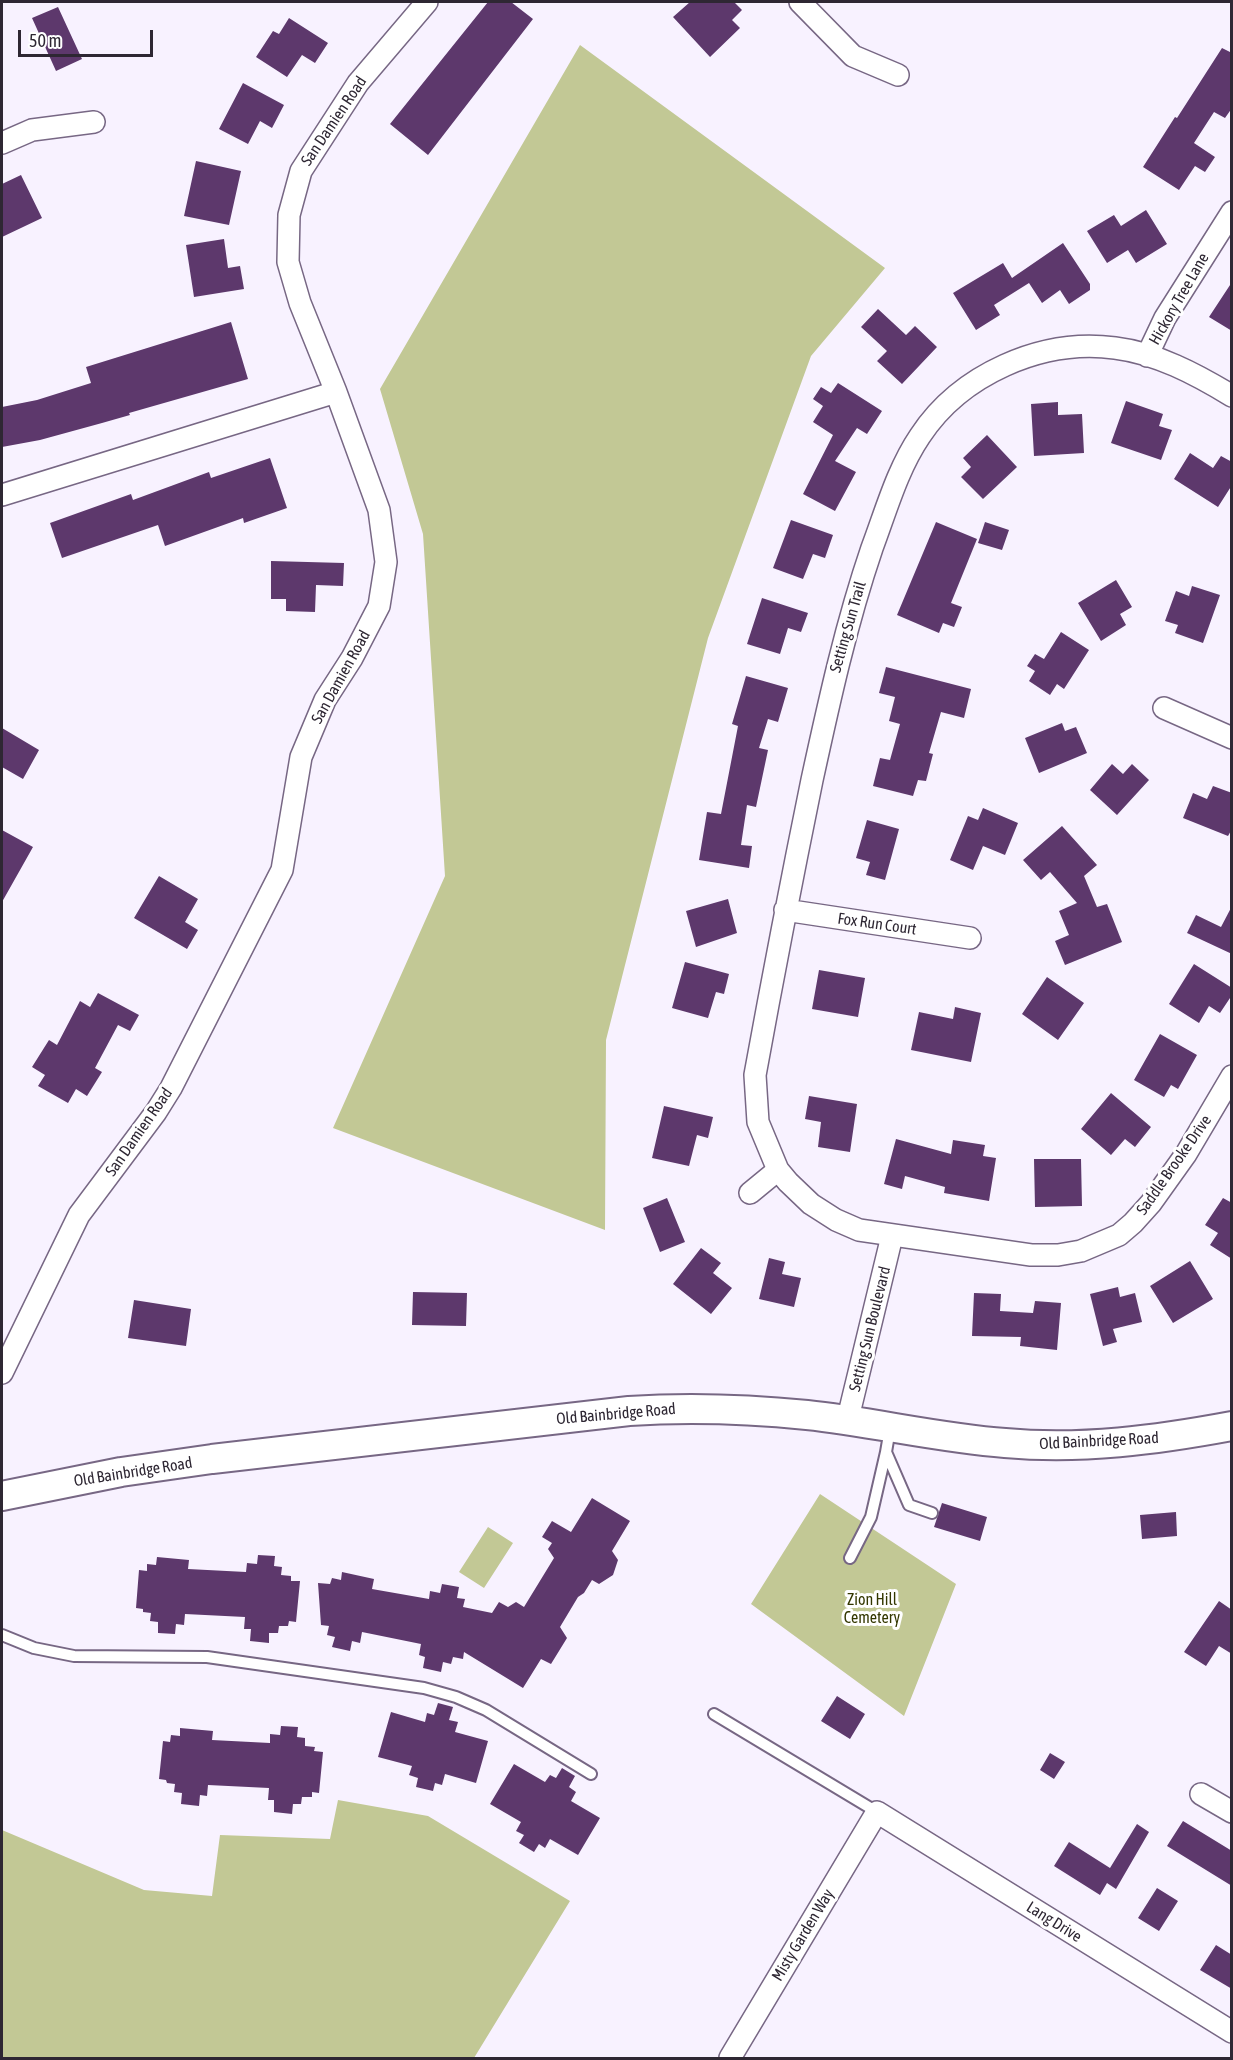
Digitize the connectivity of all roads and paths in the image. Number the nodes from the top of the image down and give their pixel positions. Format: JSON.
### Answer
{"nodes":[{"id":1,"x":427,"y":2,"type":"edge"},
{"id":2,"x":800,"y":2,"type":"edge"},
{"id":3,"x":898,"y":75,"type":"dead end"},
{"id":4,"x":94,"y":122,"type":"dead end"},
{"id":5,"x":2,"y":143,"type":"edge"},
{"id":6,"x":1232,"y":212,"type":"edge"},
{"id":7,"x":1147,"y":356,"type":"junction"},
{"id":8,"x":336,"y":392,"type":"junction"},
{"id":9,"x":1232,"y":396,"type":"edge"},
{"id":10,"x":2,"y":495,"type":"edge"},
{"id":11,"x":1164,"y":708,"type":"dead end"},
{"id":12,"x":1232,"y":738,"type":"edge"},
{"id":13,"x":785,"y":910,"type":"junction"},
{"id":14,"x":970,"y":938,"type":"dead end"},
{"id":15,"x":1232,"y":1076,"type":"edge"},
{"id":16,"x":778,"y":1170,"type":"junction"},
{"id":17,"x":750,"y":1193,"type":"dead end"},
{"id":18,"x":892,"y":1236,"type":"junction"},
{"id":19,"x":2,"y":1373,"type":"edge"},
{"id":20,"x":847,"y":1422,"type":"junction"},
{"id":21,"x":1232,"y":1426,"type":"edge"},
{"id":22,"x":888,"y":1440,"type":"junction"},
{"id":23,"x":2,"y":1496,"type":"edge"},
{"id":24,"x":932,"y":1513,"type":"dead end"},
{"id":25,"x":850,"y":1558,"type":"dead end"},
{"id":26,"x":2,"y":1635,"type":"edge"},
{"id":27,"x":714,"y":1714,"type":"dead end"},
{"id":28,"x":591,"y":1774,"type":"dead end"},
{"id":29,"x":1202,"y":1794,"type":"dead end"},
{"id":30,"x":877,"y":1812,"type":"junction"},
{"id":31,"x":1232,"y":1812,"type":"edge"},
{"id":32,"x":1232,"y":2032,"type":"edge"},
{"id":33,"x":730,"y":2058,"type":"edge"}],
"edges":[{"from":1,"to":8,"type":"street","name":"San Damien Road"},
{"from":2,"to":3,"type":"street"},
{"from":4,"to":5,"type":"street"},
{"from":6,"to":7,"type":"street","name":"Hickory Tree Lane"},
{"from":7,"to":9,"type":"street","name":"Setting Sun Trail"},
{"from":7,"to":13,"type":"street","name":"Setting Sun Trail"},
{"from":8,"to":10,"type":"street"},
{"from":8,"to":19,"type":"street","name":"San Damien Road"},
{"from":11,"to":12,"type":"street"},
{"from":13,"to":14,"type":"street","name":"Fox Run Court"},
{"from":13,"to":16,"type":"street","name":"Setting Sun Trail"},
{"from":15,"to":18,"type":"street","name":"Saddle Brooke Drive"},
{"from":16,"to":17,"type":"street"},
{"from":16,"to":18,"type":"street","name":"Setting Sun Trail"},
{"from":18,"to":20,"type":"street","name":"Setting Sun Boulevard"},
{"from":20,"to":22,"type":"main road","name":"Old Bainbridge Road"},
{"from":20,"to":23,"type":"main road","name":"Old Bainbridge Road"},
{"from":21,"to":22,"type":"main road","name":"Old Bainbridge Road"},
{"from":22,"to":24,"type":"lane"},
{"from":22,"to":25,"type":"lane"},
{"from":26,"to":28,"type":"lane"},
{"from":27,"to":30,"type":"lane"},
{"from":29,"to":31,"type":"street"},
{"from":30,"to":32,"type":"street","name":"Lang Drive"},
{"from":30,"to":33,"type":"street","name":"Misty Garden Way"}]}
